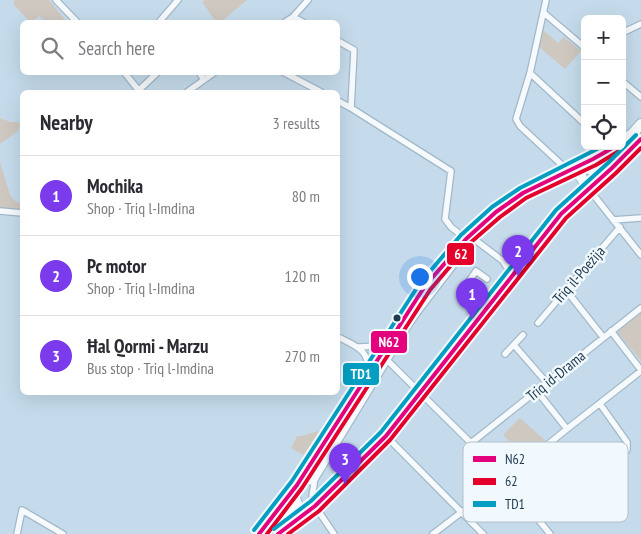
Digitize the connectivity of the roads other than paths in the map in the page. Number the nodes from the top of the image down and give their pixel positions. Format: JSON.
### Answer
{"nodes":[{"id":1,"x":56,"y":0,"type":"edge"},
{"id":2,"x":178,"y":0,"type":"edge"},
{"id":3,"x":308,"y":0,"type":"edge"},
{"id":4,"x":546,"y":0,"type":"edge"},
{"id":5,"x":544,"y":14,"type":"junction"},
{"id":6,"x":163,"y":16,"type":"junction"},
{"id":7,"x":292,"y":17,"type":"junction"},
{"id":8,"x":75,"y":20,"type":"edge"},
{"id":9,"x":160,"y":20,"type":"edge"},
{"id":10,"x":166,"y":20,"type":"edge"},
{"id":11,"x":288,"y":20,"type":"edge"},
{"id":12,"x":299,"y":20,"type":"edge"},
{"id":13,"x":641,"y":24,"type":"edge"},
{"id":14,"x":626,"y":31,"type":"edge"},
{"id":15,"x":340,"y":42,"type":"edge"},
{"id":16,"x":581,"y":45,"type":"edge"},
{"id":17,"x":530,"y":73,"type":"junction"},
{"id":18,"x":126,"y":75,"type":"edge"},
{"id":19,"x":155,"y":75,"type":"edge"},
{"id":20,"x":201,"y":75,"type":"edge"},
{"id":21,"x":210,"y":75,"type":"edge"},
{"id":22,"x":289,"y":75,"type":"edge"},
{"id":23,"x":204,"y":80,"type":"junction"},
{"id":24,"x":626,"y":84,"type":"edge"},
{"id":25,"x":138,"y":90,"type":"edge"},
{"id":26,"x":141,"y":90,"type":"edge"},
{"id":27,"x":191,"y":90,"type":"edge"},
{"id":28,"x":317,"y":90,"type":"edge"},
{"id":29,"x":641,"y":97,"type":"edge"},
{"id":30,"x":340,"y":102,"type":"edge"},
{"id":31,"x":351,"y":108,"type":"junction"},
{"id":32,"x":581,"y":120,"type":"edge"},
{"id":33,"x":641,"y":124,"type":"edge"},
{"id":34,"x":626,"y":139,"type":"edge"},
{"id":35,"x":641,"y":139,"type":"edge"},
{"id":36,"x":609,"y":150,"type":"edge"},
{"id":37,"x":594,"y":159,"type":"junction"},
{"id":38,"x":566,"y":169,"type":"junction"},
{"id":39,"x":603,"y":177,"type":"junction"},
{"id":40,"x":586,"y":191,"type":"junction"},
{"id":41,"x":0,"y":210,"type":"edge"},
{"id":42,"x":20,"y":212,"type":"edge"},
{"id":43,"x":641,"y":218,"type":"edge"},
{"id":44,"x":613,"y":220,"type":"junction"},
{"id":45,"x":620,"y":227,"type":"junction"},
{"id":46,"x":470,"y":239,"type":"junction"},
{"id":47,"x":641,"y":255,"type":"edge"},
{"id":48,"x":514,"y":274,"type":"junction"},
{"id":49,"x":487,"y":279,"type":"dead end"},
{"id":50,"x":425,"y":286,"type":"junction"},
{"id":51,"x":566,"y":290,"type":"junction"},
{"id":52,"x":493,"y":300,"type":"junction"},
{"id":53,"x":423,"y":305,"type":"junction"},
{"id":54,"x":641,"y":308,"type":"edge"},
{"id":55,"x":538,"y":323,"type":"dead end"},
{"id":56,"x":611,"y":331,"type":"junction"},
{"id":57,"x":523,"y":335,"type":"dead end"},
{"id":58,"x":392,"y":336,"type":"junction"},
{"id":59,"x":604,"y":337,"type":"junction"},
{"id":60,"x":340,"y":338,"type":"edge"},
{"id":61,"x":514,"y":345,"type":"junction"},
{"id":62,"x":358,"y":347,"type":"junction"},
{"id":63,"x":505,"y":354,"type":"dead end"},
{"id":64,"x":387,"y":360,"type":"junction"},
{"id":65,"x":640,"y":372,"type":"edge"},
{"id":66,"x":641,"y":380,"type":"edge"},
{"id":67,"x":363,"y":383,"type":"junction"},
{"id":68,"x":547,"y":383,"type":"junction"},
{"id":69,"x":537,"y":391,"type":"junction"},
{"id":70,"x":419,"y":392,"type":"junction"},
{"id":71,"x":600,"y":404,"type":"junction"},
{"id":72,"x":567,"y":429,"type":"junction"},
{"id":73,"x":386,"y":436,"type":"junction"},
{"id":74,"x":470,"y":442,"type":"edge"},
{"id":75,"x":472,"y":442,"type":"edge"},
{"id":76,"x":551,"y":442,"type":"edge"},
{"id":77,"x":627,"y":442,"type":"edge"},
{"id":78,"x":314,"y":481,"type":"junction"},
{"id":79,"x":298,"y":482,"type":"junction"},
{"id":80,"x":281,"y":506,"type":"junction"},
{"id":81,"x":315,"y":506,"type":"junction"},
{"id":82,"x":462,"y":513,"type":"joint"},
{"id":83,"x":471,"y":522,"type":"edge"},
{"id":84,"x":540,"y":522,"type":"edge"},
{"id":85,"x":290,"y":524,"type":"junction"},
{"id":86,"x":17,"y":534,"type":"edge"},
{"id":87,"x":63,"y":534,"type":"edge"},
{"id":88,"x":259,"y":534,"type":"edge"},
{"id":89,"x":278,"y":534,"type":"edge"},
{"id":90,"x":334,"y":534,"type":"edge"},
{"id":91,"x":433,"y":534,"type":"edge"},
{"id":92,"x":483,"y":534,"type":"edge"},
{"id":93,"x":550,"y":534,"type":"edge"}],
"edges":[{"from":1,"to":8,"type":"street"},
{"from":2,"to":6,"type":"street"},
{"from":3,"to":7,"type":"street"},
{"from":4,"to":5,"type":"street"},
{"from":5,"to":16,"type":"street"},
{"from":5,"to":17,"type":"street"},
{"from":6,"to":9,"type":"street"},
{"from":6,"to":10,"type":"street"},
{"from":7,"to":11,"type":"street"},
{"from":7,"to":12,"type":"street"},
{"from":13,"to":14,"type":"street"},
{"from":15,"to":31,"type":"street"},
{"from":17,"to":32,"type":"street"},
{"from":17,"to":38,"type":"street"},
{"from":18,"to":25,"type":"street"},
{"from":19,"to":26,"type":"street"},
{"from":20,"to":23,"type":"street"},
{"from":21,"to":23,"type":"street"},
{"from":22,"to":28,"type":"street"},
{"from":23,"to":27,"type":"street"},
{"from":24,"to":29,"type":"street"},
{"from":30,"to":31,"type":"street"},
{"from":31,"to":46,"type":"street"},
{"from":33,"to":34,"type":"highway"},
{"from":35,"to":39,"type":"highway"},
{"from":36,"to":37,"type":"highway"},
{"from":37,"to":38,"type":"highway"},
{"from":37,"to":39,"type":"highway"},
{"from":38,"to":40,"type":"highway"},
{"from":38,"to":46,"type":"highway"},
{"from":39,"to":40,"type":"highway"},
{"from":40,"to":44,"type":"street"},
{"from":40,"to":48,"type":"highway"},
{"from":41,"to":42,"type":"street"},
{"from":43,"to":44,"type":"street"},
{"from":44,"to":45,"type":"street"},
{"from":45,"to":47,"type":"street"},
{"from":45,"to":51,"type":"street","name":"Triq il-Poeżija"},
{"from":46,"to":48,"type":"street"},
{"from":46,"to":50,"type":"highway"},
{"from":46,"to":53,"type":"street"},
{"from":48,"to":52,"type":"highway"},
{"from":49,"to":52,"type":"street"},
{"from":50,"to":53,"type":"highway"},
{"from":50,"to":58,"type":"highway"},
{"from":51,"to":55,"type":"street","name":"Triq il-Poeżija"},
{"from":51,"to":59,"type":"street"},
{"from":52,"to":70,"type":"highway"},
{"from":53,"to":64,"type":"street"},
{"from":54,"to":56,"type":"street","name":"Triq id-Drama"},
{"from":56,"to":59,"type":"street","name":"Triq id-Drama"},
{"from":56,"to":65,"type":"street"},
{"from":57,"to":61,"type":"street"},
{"from":58,"to":62,"type":"street"},
{"from":58,"to":67,"type":"highway"},
{"from":59,"to":68,"type":"street","name":"Triq id-Drama"},
{"from":60,"to":62,"type":"street"},
{"from":61,"to":63,"type":"street"},
{"from":61,"to":68,"type":"street"},
{"from":62,"to":67,"type":"street"},
{"from":64,"to":70,"type":"street"},
{"from":64,"to":78,"type":"street"},
{"from":65,"to":66,"type":"street"},
{"from":65,"to":71,"type":"street"},
{"from":67,"to":79,"type":"highway"},
{"from":68,"to":69,"type":"street","name":"Triq id-Drama"},
{"from":69,"to":72,"type":"street"},
{"from":69,"to":75,"type":"street","name":"Triq id-Drama"},
{"from":70,"to":73,"type":"highway"},
{"from":70,"to":74,"type":"street"},
{"from":71,"to":72,"type":"street"},
{"from":71,"to":77,"type":"street"},
{"from":72,"to":76,"type":"street"},
{"from":73,"to":81,"type":"highway"},
{"from":73,"to":82,"type":"street"},
{"from":78,"to":79,"type":"street"},
{"from":78,"to":81,"type":"street"},
{"from":79,"to":80,"type":"highway"},
{"from":79,"to":81,"type":"highway"},
{"from":80,"to":85,"type":"highway"},
{"from":80,"to":88,"type":"highway"},
{"from":81,"to":85,"type":"highway"},
{"from":81,"to":90,"type":"street"},
{"from":82,"to":91,"type":"street"},
{"from":83,"to":92,"type":"street"},
{"from":84,"to":93,"type":"street"},
{"from":85,"to":89,"type":"highway"},
{"from":86,"to":87,"type":"street"}]}
